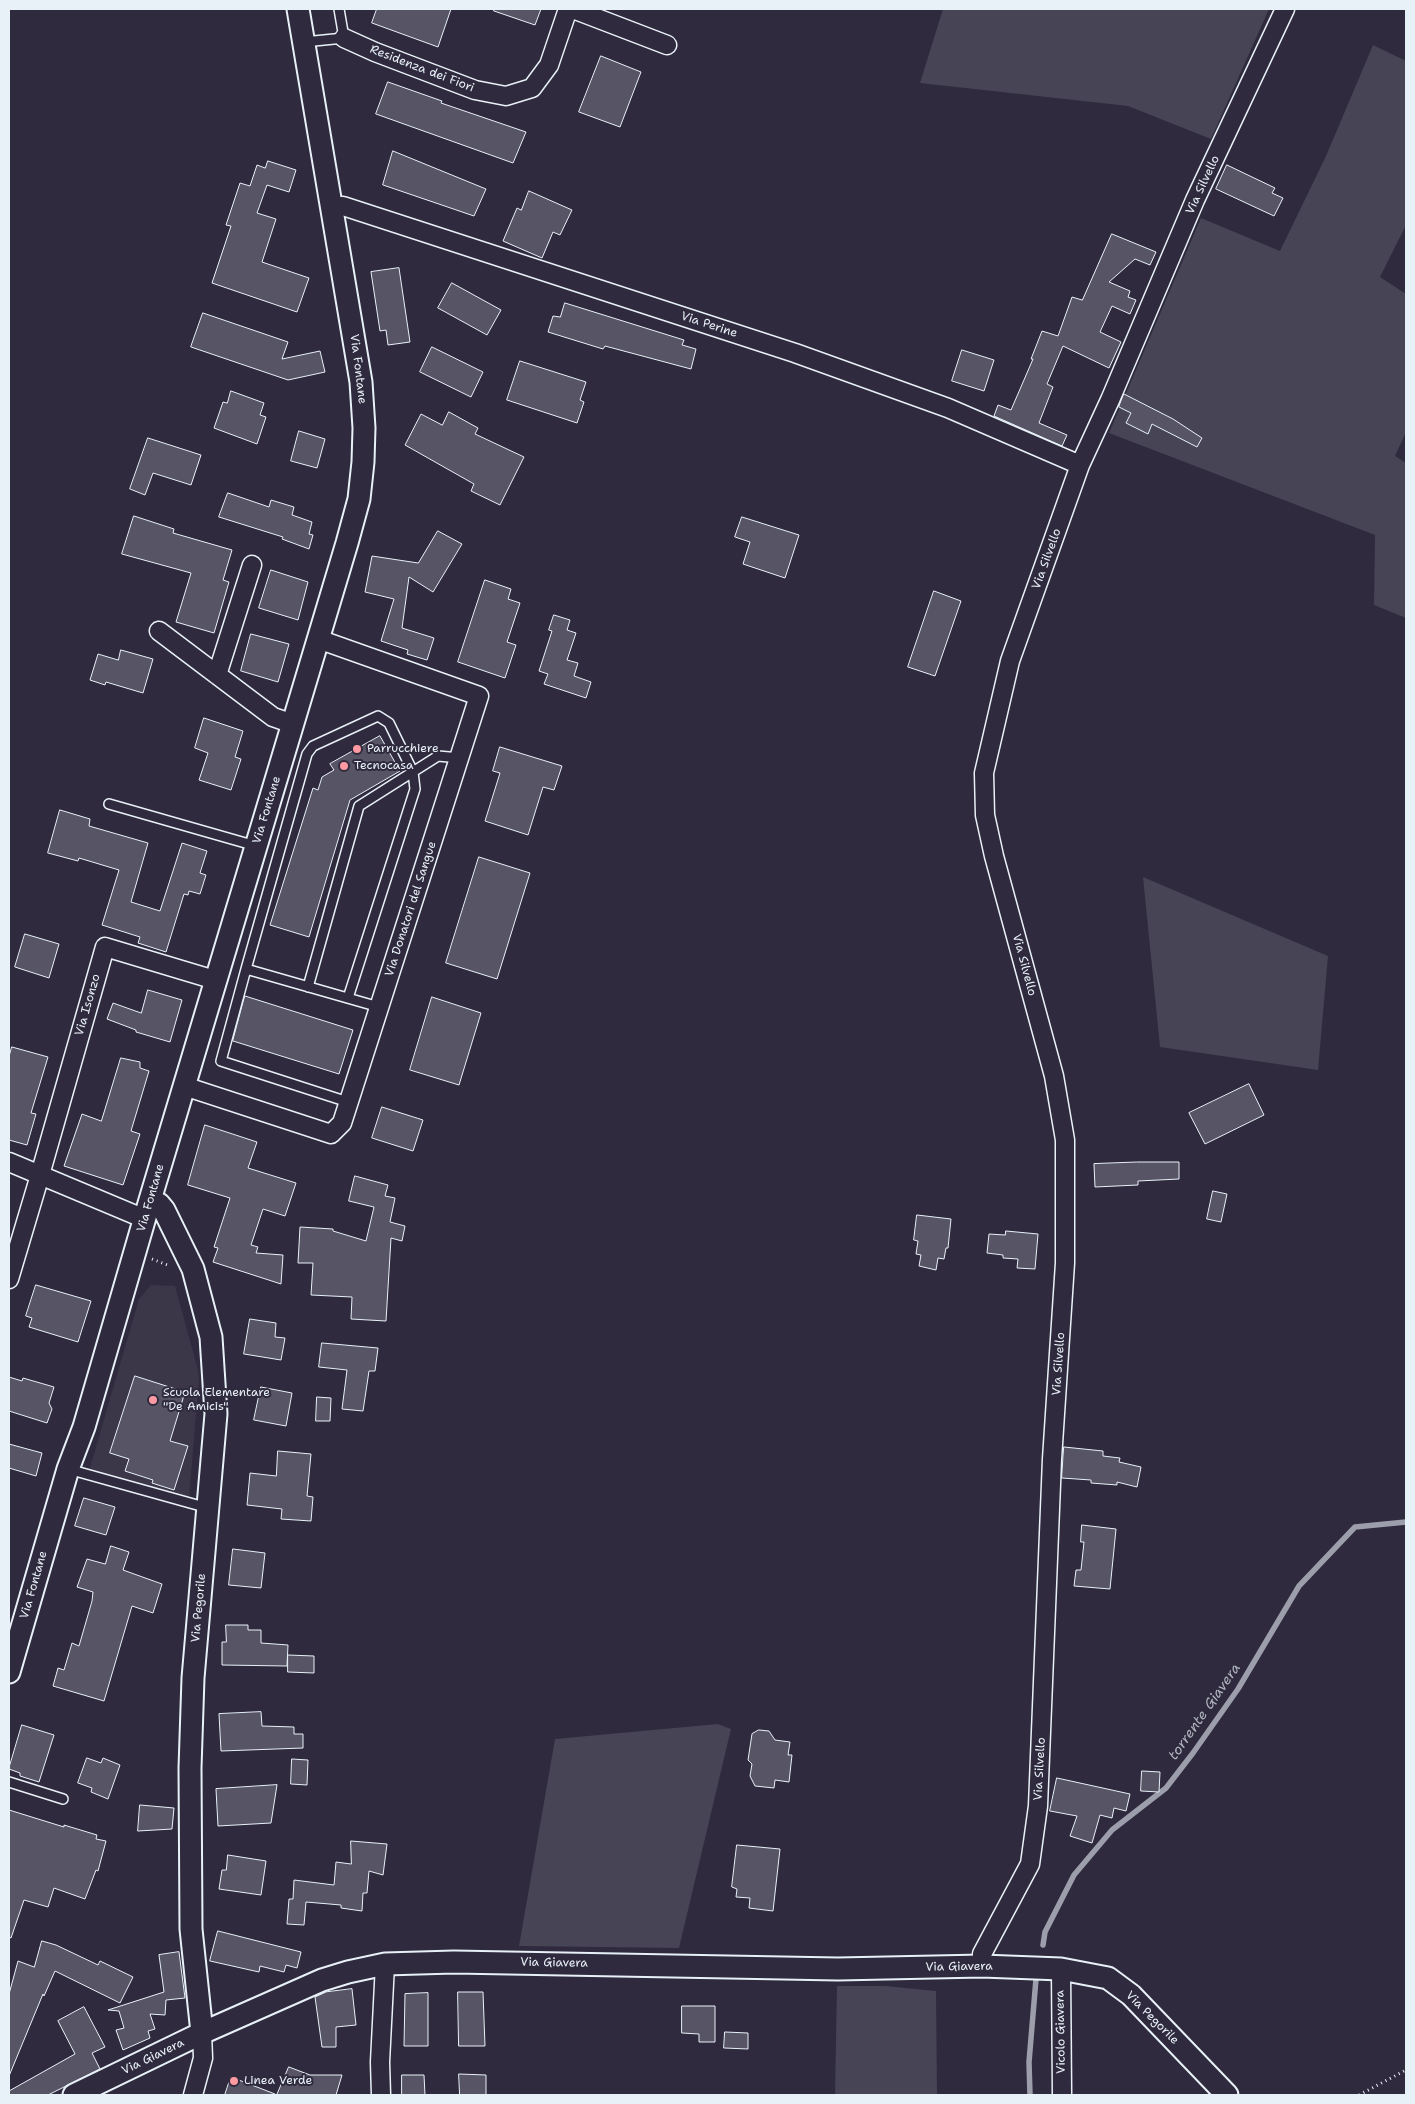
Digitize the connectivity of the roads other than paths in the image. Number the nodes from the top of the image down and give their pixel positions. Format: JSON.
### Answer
{"nodes":[{"id":1,"x":298,"y":9,"type":"edge"},
{"id":2,"x":339,"y":9,"type":"edge"},
{"id":3,"x":568,"y":9,"type":"edge"},
{"id":4,"x":573,"y":9,"type":"edge"},
{"id":5,"x":1285,"y":9,"type":"edge"},
{"id":6,"x":344,"y":38,"type":"junction"},
{"id":7,"x":304,"y":42,"type":"junction"},
{"id":8,"x":667,"y":45,"type":"dead end"},
{"id":9,"x":331,"y":208,"type":"junction"},
{"id":10,"x":1080,"y":465,"type":"junction"},
{"id":11,"x":252,"y":565,"type":"dead end"},
{"id":12,"x":159,"y":631,"type":"dead end"},
{"id":13,"x":318,"y":638,"type":"junction"},
{"id":14,"x":217,"y":675,"type":"junction"},
{"id":15,"x":293,"y":724,"type":"junction"},
{"id":16,"x":460,"y":758,"type":"junction"},
{"id":17,"x":413,"y":772,"type":"junction"},
{"id":18,"x":109,"y":804,"type":"dead end"},
{"id":19,"x":256,"y":846,"type":"junction"},
{"id":20,"x":246,"y":969,"type":"junction"},
{"id":21,"x":216,"y":980,"type":"junction"},
{"id":22,"x":308,"y":987,"type":"junction"},
{"id":23,"x":348,"y":998,"type":"junction"},
{"id":24,"x":379,"y":1008,"type":"junction"},
{"id":25,"x":184,"y":1086,"type":"junction"},
{"id":26,"x":348,"y":1102,"type":"junction"},
{"id":27,"x":9,"y":1162,"type":"edge"},
{"id":28,"x":40,"y":1176,"type":"junction"},
{"id":29,"x":147,"y":1209,"type":"junction"},
{"id":30,"x":9,"y":1279,"type":"edge"},
{"id":31,"x":68,"y":1469,"type":"junction"},
{"id":32,"x":208,"y":1508,"type":"junction"},
{"id":33,"x":14,"y":1631,"type":"edge"},
{"id":34,"x":9,"y":1672,"type":"edge"},
{"id":35,"x":9,"y":1782,"type":"edge"},
{"id":36,"x":63,"y":1799,"type":"dead end"},
{"id":37,"x":385,"y":1964,"type":"junction"},
{"id":38,"x":982,"y":1966,"type":"junction"},
{"id":39,"x":1061,"y":1969,"type":"junction"},
{"id":40,"x":202,"y":2033,"type":"junction"},
{"id":41,"x":74,"y":2095,"type":"edge"},
{"id":42,"x":194,"y":2095,"type":"edge"},
{"id":43,"x":381,"y":2095,"type":"edge"},
{"id":44,"x":1062,"y":2095,"type":"edge"},
{"id":45,"x":1227,"y":2095,"type":"edge"}],
"edges":[{"from":1,"to":7,"type":"street","name":"Via Fontane"},
{"from":2,"to":6,"type":"lane"},
{"from":3,"to":6,"type":"street","name":"Residenza dei Fiori"},
{"from":4,"to":8,"type":"street"},
{"from":5,"to":10,"type":"street","name":"Via Silvello"},
{"from":6,"to":7,"type":"lane"},
{"from":7,"to":9,"type":"street","name":"Via Fontane"},
{"from":9,"to":10,"type":"street","name":"Via Perine"},
{"from":9,"to":13,"type":"street","name":"Via Fontane"},
{"from":10,"to":38,"type":"street","name":"Via Silvello"},
{"from":11,"to":14,"type":"street"},
{"from":12,"to":14,"type":"street"},
{"from":13,"to":15,"type":"street","name":"Via Fontane"},
{"from":13,"to":16,"type":"street","name":"Via Donatori del Sangue"},
{"from":14,"to":15,"type":"street"},
{"from":15,"to":19,"type":"street","name":"Via Fontane"},
{"from":16,"to":17,"type":"lane"},
{"from":16,"to":24,"type":"street","name":"Via Donatori del Sangue"},
{"from":17,"to":20,"type":"lane"},
{"from":17,"to":22,"type":"lane"},
{"from":17,"to":23,"type":"lane"},
{"from":18,"to":19,"type":"lane"},
{"from":19,"to":21,"type":"street","name":"Via Fontane"},
{"from":20,"to":22,"type":"lane"},
{"from":20,"to":26,"type":"lane"},
{"from":21,"to":25,"type":"street","name":"Via Fontane"},
{"from":21,"to":28,"type":"street","name":"Via Isonzo"},
{"from":22,"to":23,"type":"lane"},
{"from":23,"to":24,"type":"lane"},
{"from":24,"to":26,"type":"street","name":"Via Donatori del Sangue"},
{"from":25,"to":26,"type":"street","name":"Via Donatori del Sangue"},
{"from":25,"to":29,"type":"street","name":"Via Fontane"},
{"from":27,"to":28,"type":"street"},
{"from":28,"to":29,"type":"street"},
{"from":28,"to":30,"type":"street","name":"Via Isonzo"},
{"from":29,"to":31,"type":"street","name":"Via Fontane"},
{"from":29,"to":32,"type":"street","name":"Via Pegorile"},
{"from":31,"to":32,"type":"lane"},
{"from":31,"to":33,"type":"street","name":"Via Fontane"},
{"from":32,"to":40,"type":"street","name":"Via Pegorile"},
{"from":33,"to":34,"type":"street","name":"Via Fontane"},
{"from":35,"to":36,"type":"lane"},
{"from":37,"to":38,"type":"street","name":"Via Giavera"},
{"from":37,"to":40,"type":"street","name":"Via Giavera"},
{"from":37,"to":43,"type":"street"},
{"from":38,"to":39,"type":"street","name":"Via Giavera"},
{"from":39,"to":44,"type":"street","name":"Vicolo Giavera"},
{"from":39,"to":45,"type":"street","name":"Via Pegorile"},
{"from":40,"to":41,"type":"street","name":"Via Giavera"},
{"from":40,"to":42,"type":"street"}]}
